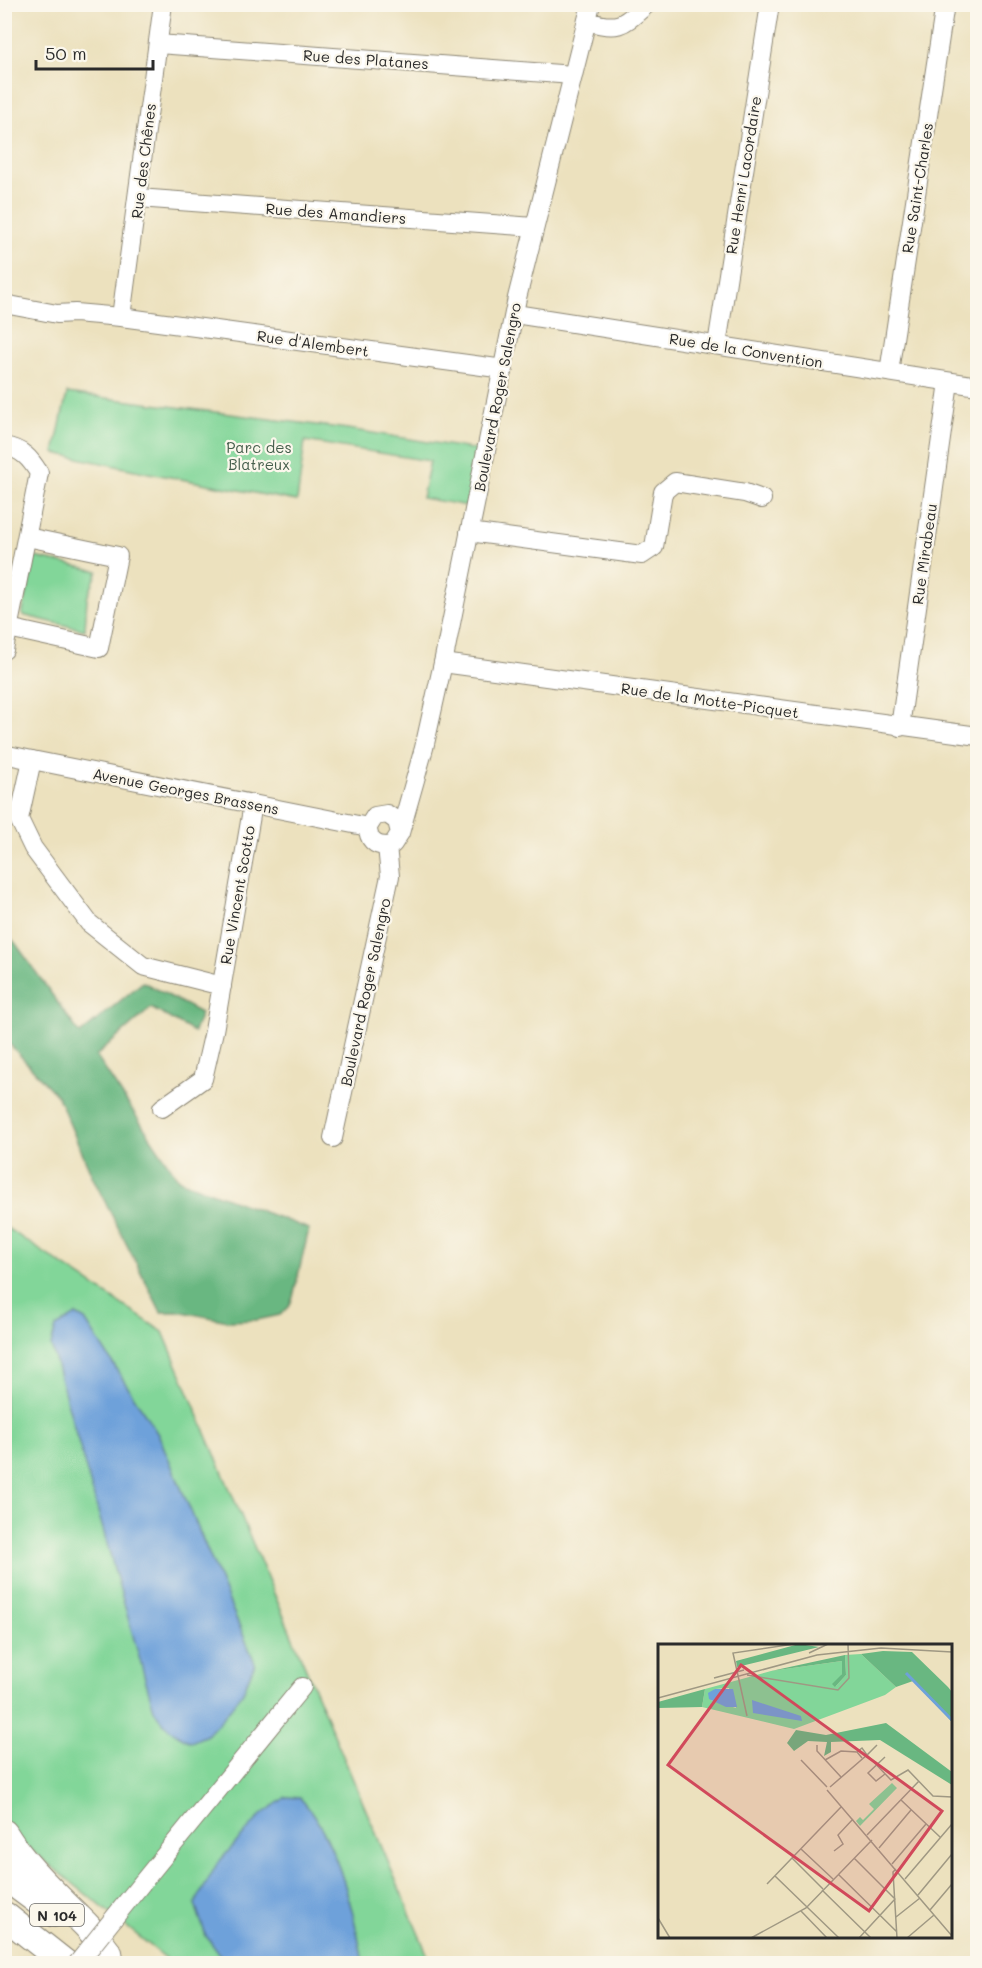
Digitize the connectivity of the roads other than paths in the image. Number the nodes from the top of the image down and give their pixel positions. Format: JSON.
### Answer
{"nodes":[{"id":1,"x":163,"y":4,"type":"edge"},
{"id":2,"x":647,"y":4,"type":"edge"},
{"id":3,"x":770,"y":4,"type":"edge"},
{"id":4,"x":945,"y":4,"type":"edge"},
{"id":5,"x":589,"y":13,"type":"edge"},
{"id":6,"x":158,"y":44,"type":"junction"},
{"id":7,"x":573,"y":75,"type":"junction"},
{"id":8,"x":138,"y":198,"type":"junction"},
{"id":9,"x":534,"y":227,"type":"junction"},
{"id":10,"x":4,"y":304,"type":"edge"},
{"id":11,"x":515,"y":314,"type":"junction"},
{"id":12,"x":121,"y":317,"type":"junction"},
{"id":13,"x":717,"y":345,"type":"junction"},
{"id":14,"x":504,"y":369,"type":"junction"},
{"id":15,"x":889,"y":372,"type":"junction"},
{"id":16,"x":949,"y":382,"type":"junction"},
{"id":17,"x":978,"y":386,"type":"edge"},
{"id":18,"x":4,"y":446,"type":"edge"},
{"id":19,"x":762,"y":499,"type":"dead end"},
{"id":20,"x":469,"y":532,"type":"junction"},
{"id":21,"x":27,"y":537,"type":"junction"},
{"id":22,"x":7,"y":627,"type":"edge"},
{"id":23,"x":4,"y":650,"type":"edge"},
{"id":24,"x":443,"y":663,"type":"junction"},
{"id":25,"x":900,"y":727,"type":"junction"},
{"id":26,"x":978,"y":736,"type":"edge"},
{"id":27,"x":4,"y":752,"type":"edge"},
{"id":28,"x":32,"y":760,"type":"junction"},
{"id":29,"x":412,"y":792,"type":"junction"},
{"id":30,"x":253,"y":804,"type":"junction"},
{"id":31,"x":12,"y":817,"type":"edge"},
{"id":32,"x":374,"y":820,"type":"junction"},
{"id":33,"x":393,"y":840,"type":"junction"},
{"id":34,"x":222,"y":986,"type":"junction"},
{"id":35,"x":162,"y":1108,"type":"dead end"},
{"id":36,"x":333,"y":1138,"type":"dead end"},
{"id":37,"x":302,"y":1687,"type":"dead end"},
{"id":38,"x":4,"y":1833,"type":"edge"},
{"id":39,"x":4,"y":1876,"type":"edge"},
{"id":40,"x":4,"y":1915,"type":"edge"},
{"id":41,"x":115,"y":1959,"type":"edge"},
{"id":42,"x":66,"y":1964,"type":"edge"},
{"id":43,"x":77,"y":1964,"type":"edge"}],
"edges":[{"from":1,"to":6,"type":"street","name":"Rue des Chênes"},
{"from":2,"to":5,"type":"street"},
{"from":3,"to":13,"type":"street","name":"Rue Henri Lacordaire"},
{"from":4,"to":15,"type":"street","name":"Rue Saint-Charles"},
{"from":5,"to":7,"type":"street","name":"Boulevard Roger Salengro"},
{"from":6,"to":7,"type":"street","name":"Rue des Platanes"},
{"from":6,"to":8,"type":"street","name":"Rue des Chênes"},
{"from":7,"to":9,"type":"street","name":"Boulevard Roger Salengro"},
{"from":8,"to":9,"type":"street","name":"Rue des Amandiers"},
{"from":8,"to":12,"type":"street","name":"Rue des Chênes"},
{"from":9,"to":11,"type":"street","name":"Boulevard Roger Salengro"},
{"from":10,"to":12,"type":"street","name":"Rue d'Alembert"},
{"from":11,"to":13,"type":"street","name":"Rue de la Convention"},
{"from":11,"to":14,"type":"street","name":"Boulevard Roger Salengro"},
{"from":12,"to":14,"type":"street","name":"Rue d'Alembert"},
{"from":13,"to":15,"type":"street","name":"Rue de la Convention"},
{"from":14,"to":20,"type":"street","name":"Boulevard Roger Salengro"},
{"from":15,"to":16,"type":"street","name":"Rue de la Convention"},
{"from":16,"to":17,"type":"street","name":"Rue de la Convention"},
{"from":16,"to":25,"type":"street","name":"Rue Mirabeau"},
{"from":18,"to":21,"type":"street"},
{"from":19,"to":20,"type":"street"},
{"from":20,"to":24,"type":"street","name":"Boulevard Roger Salengro"},
{"from":21,"to":22,"type":"street"},
{"from":21,"to":22,"type":"street"},
{"from":22,"to":23,"type":"street"},
{"from":24,"to":25,"type":"street","name":"Rue de la Motte-Picquet"},
{"from":24,"to":29,"type":"street","name":"Boulevard Roger Salengro"},
{"from":25,"to":26,"type":"street","name":"Rue de la Motte-Picquet"},
{"from":27,"to":28,"type":"street","name":"Avenue Georges Brassens"},
{"from":28,"to":30,"type":"street","name":"Avenue Georges Brassens"},
{"from":28,"to":31,"type":"street","name":"Rue Vincent Scotto"},
{"from":29,"to":32,"type":"street"},
{"from":29,"to":33,"type":"street","name":"Boulevard Roger Salengro"},
{"from":30,"to":32,"type":"street","name":"Avenue Georges Brassens"},
{"from":30,"to":34,"type":"street","name":"Rue Vincent Scotto"},
{"from":31,"to":34,"type":"street","name":"Rue Vincent Scotto"},
{"from":32,"to":33,"type":"street"},
{"from":32,"to":33,"type":"street"},
{"from":33,"to":36,"type":"street","name":"Boulevard Roger Salengro"},
{"from":34,"to":35,"type":"street","name":"Rue Vincent Scotto"},
{"from":37,"to":43,"type":"street","bridge":true},
{"from":38,"to":41,"type":"highway"},
{"from":39,"to":41,"type":"highway","number":"N 104"},
{"from":40,"to":42,"type":"highway","number":"N 104"}]}
